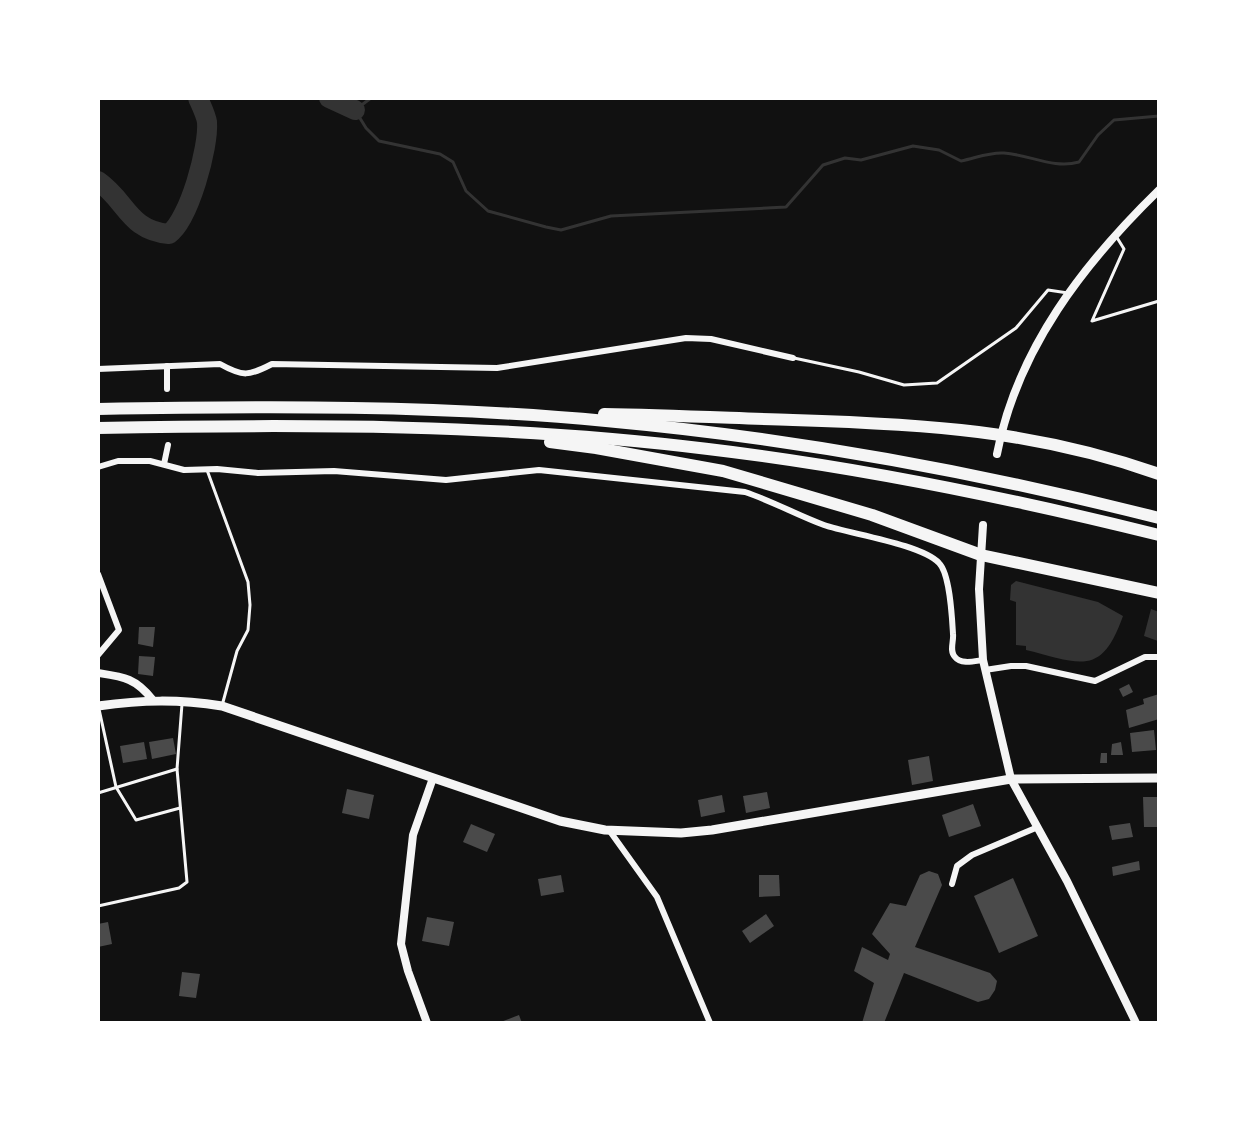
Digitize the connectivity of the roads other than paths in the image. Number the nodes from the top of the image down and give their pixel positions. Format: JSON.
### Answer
{"nodes":[{"id":1,"x":1159,"y":190,"type":"edge"},
{"id":2,"x":1116,"y":234,"type":"junction"},
{"id":3,"x":1068,"y":293,"type":"junction"},
{"id":4,"x":1159,"y":301,"type":"edge"},
{"id":5,"x":793,"y":358,"type":"joint"},
{"id":6,"x":167,"y":366,"type":"junction"},
{"id":7,"x":98,"y":369,"type":"edge"},
{"id":8,"x":167,"y":389,"type":"dead end"},
{"id":9,"x":98,"y":409,"type":"edge"},
{"id":10,"x":466,"y":412,"type":"junction"},
{"id":11,"x":98,"y":428,"type":"edge"},
{"id":12,"x":424,"y":428,"type":"junction"},
{"id":13,"x":1001,"y":433,"type":"junction"},
{"id":14,"x":168,"y":445,"type":"dead end"},
{"id":15,"x":997,"y":454,"type":"dead end"},
{"id":16,"x":164,"y":464,"type":"junction"},
{"id":17,"x":98,"y":467,"type":"edge"},
{"id":18,"x":207,"y":469,"type":"junction"},
{"id":19,"x":1159,"y":474,"type":"edge"},
{"id":20,"x":1159,"y":518,"type":"edge"},
{"id":21,"x":983,"y":525,"type":"dead end"},
{"id":22,"x":1159,"y":535,"type":"edge"},
{"id":23,"x":981,"y":555,"type":"junction"},
{"id":24,"x":98,"y":574,"type":"edge"},
{"id":25,"x":1159,"y":593,"type":"edge"},
{"id":26,"x":102,"y":596,"type":"edge"},
{"id":27,"x":98,"y":655,"type":"edge"},
{"id":28,"x":1159,"y":657,"type":"edge"},
{"id":29,"x":984,"y":665,"type":"junction"},
{"id":30,"x":98,"y":673,"type":"edge"},
{"id":31,"x":152,"y":699,"type":"junction"},
{"id":32,"x":182,"y":700,"type":"junction"},
{"id":33,"x":98,"y":706,"type":"edge"},
{"id":34,"x":222,"y":706,"type":"junction"},
{"id":35,"x":177,"y":769,"type":"junction"},
{"id":36,"x":433,"y":778,"type":"junction"},
{"id":37,"x":1159,"y":778,"type":"edge"},
{"id":38,"x":1011,"y":779,"type":"junction"},
{"id":39,"x":116,"y":787,"type":"junction"},
{"id":40,"x":98,"y":793,"type":"edge"},
{"id":41,"x":180,"y":808,"type":"junction"},
{"id":42,"x":1038,"y":827,"type":"junction"},
{"id":43,"x":609,"y":830,"type":"junction"},
{"id":44,"x":952,"y":884,"type":"dead end"},
{"id":45,"x":98,"y":906,"type":"edge"},
{"id":46,"x":427,"y":1023,"type":"edge"},
{"id":47,"x":710,"y":1023,"type":"edge"},
{"id":48,"x":1136,"y":1023,"type":"edge"}],
"edges":[{"from":1,"to":2,"type":"street"},
{"from":2,"to":3,"type":"street"},
{"from":2,"to":4,"type":"lane"},
{"from":3,"to":5,"type":"lane"},
{"from":3,"to":13,"type":"street"},
{"from":5,"to":6,"type":"street"},
{"from":6,"to":7,"type":"street"},
{"from":6,"to":8,"type":"street"},
{"from":9,"to":10,"type":"highway"},
{"from":10,"to":13,"type":"highway"},
{"from":10,"to":20,"type":"highway"},
{"from":11,"to":12,"type":"highway"},
{"from":12,"to":22,"type":"highway"},
{"from":12,"to":23,"type":"highway"},
{"from":13,"to":15,"type":"street"},
{"from":13,"to":19,"type":"highway"},
{"from":14,"to":16,"type":"street"},
{"from":16,"to":17,"type":"street"},
{"from":16,"to":18,"type":"street"},
{"from":18,"to":29,"type":"street"},
{"from":18,"to":34,"type":"lane"},
{"from":21,"to":23,"type":"street"},
{"from":23,"to":25,"type":"highway"},
{"from":23,"to":29,"type":"street"},
{"from":24,"to":26,"type":"street"},
{"from":26,"to":27,"type":"street"},
{"from":28,"to":29,"type":"street"},
{"from":29,"to":38,"type":"street"},
{"from":30,"to":31,"type":"street"},
{"from":31,"to":32,"type":"main road"},
{"from":31,"to":33,"type":"main road"},
{"from":32,"to":34,"type":"main road"},
{"from":32,"to":35,"type":"lane"},
{"from":33,"to":39,"type":"lane"},
{"from":34,"to":36,"type":"main road"},
{"from":35,"to":39,"type":"lane"},
{"from":35,"to":41,"type":"lane"},
{"from":36,"to":43,"type":"main road"},
{"from":36,"to":46,"type":"street"},
{"from":37,"to":38,"type":"main road"},
{"from":38,"to":42,"type":"street"},
{"from":38,"to":43,"type":"main road"},
{"from":39,"to":40,"type":"lane"},
{"from":39,"to":41,"type":"lane"},
{"from":41,"to":45,"type":"lane"},
{"from":42,"to":44,"type":"street"},
{"from":42,"to":48,"type":"street"},
{"from":43,"to":47,"type":"street"}]}
